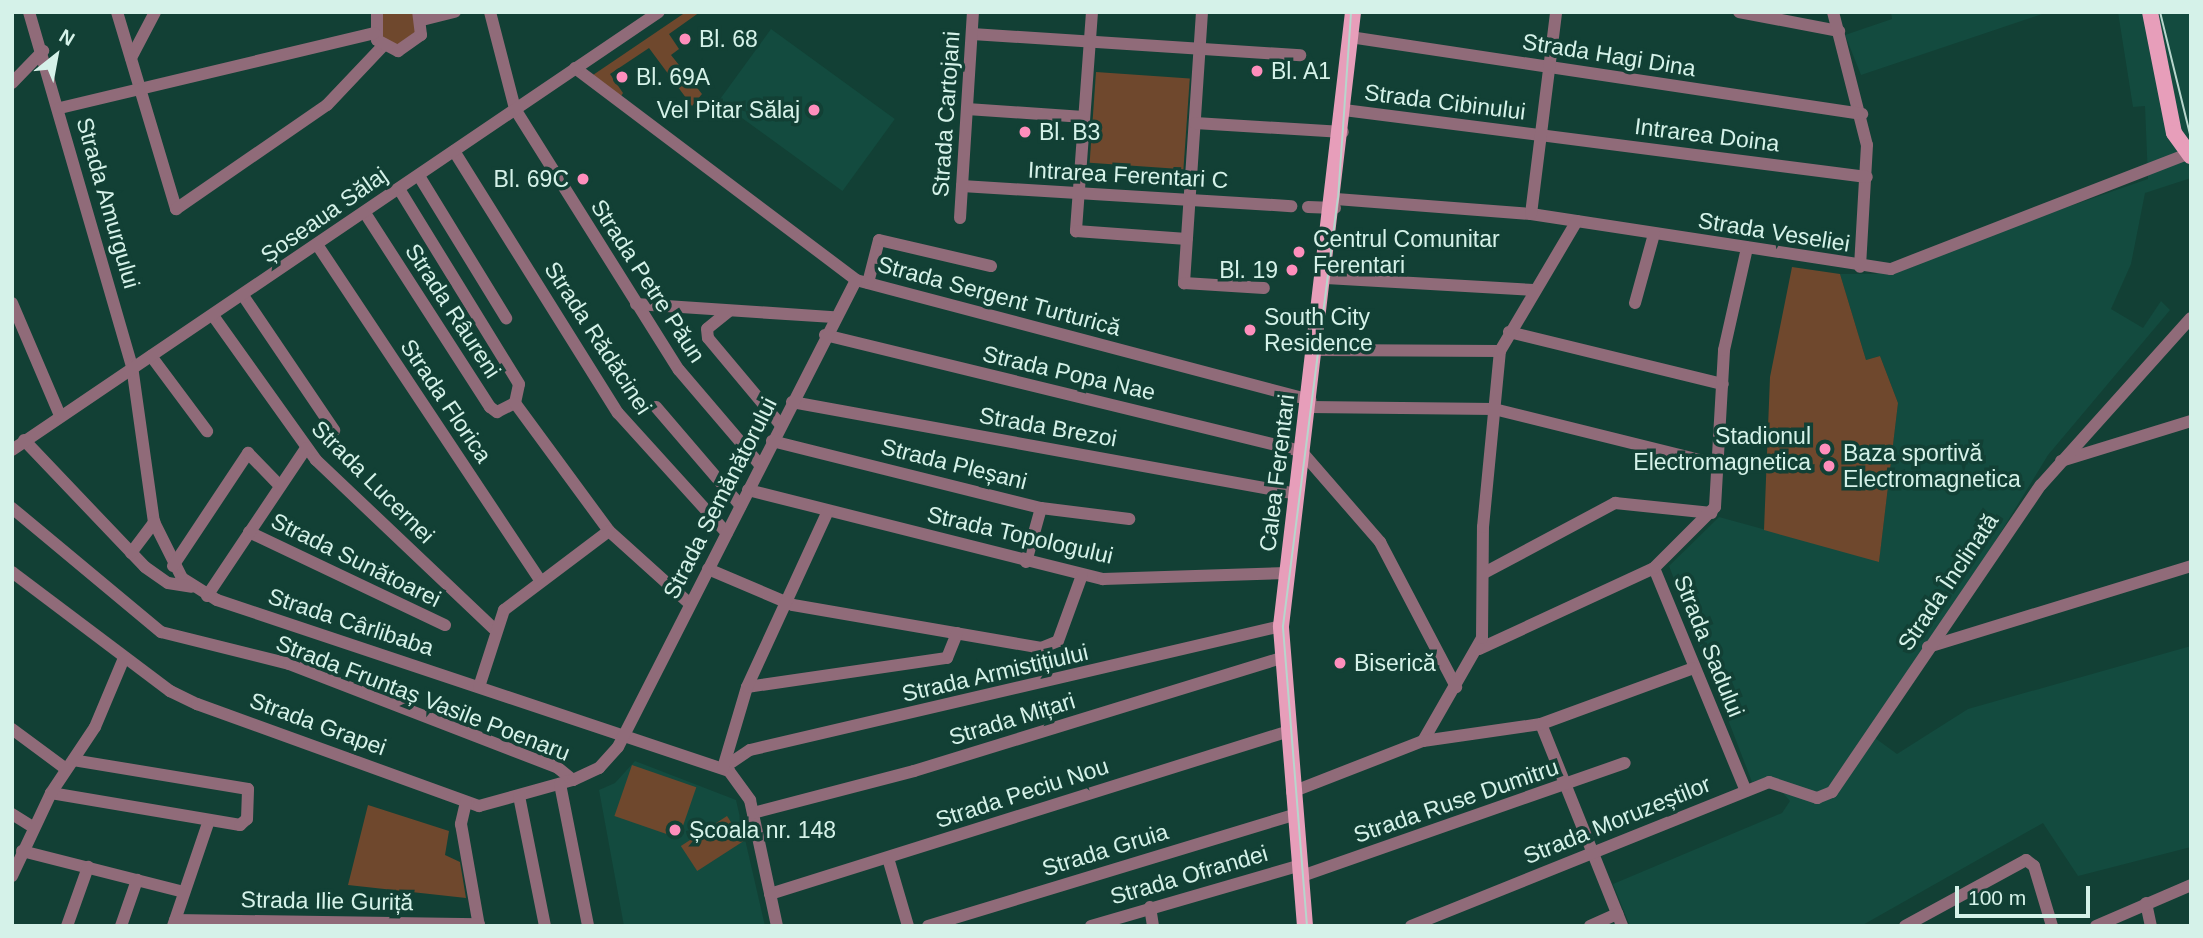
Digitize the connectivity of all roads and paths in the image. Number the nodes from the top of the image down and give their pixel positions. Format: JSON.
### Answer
{"nodes":[{"id":1,"x":29,"y":12,"type":"edge"},
{"id":2,"x":117,"y":12,"type":"edge"},
{"id":3,"x":155,"y":12,"type":"edge"},
{"id":4,"x":377,"y":12,"type":"edge"},
{"id":5,"x":455,"y":12,"type":"edge"},
{"id":6,"x":659,"y":12,"type":"edge"},
{"id":7,"x":974,"y":12,"type":"edge"},
{"id":8,"x":1092,"y":12,"type":"edge"},
{"id":9,"x":1202,"y":12,"type":"edge"},
{"id":10,"x":1556,"y":12,"type":"edge"},
{"id":11,"x":1740,"y":12,"type":"edge"},
{"id":12,"x":1833,"y":12,"type":"edge"},
{"id":13,"x":2150,"y":12,"type":"edge"},
{"id":14,"x":494,"y":14,"type":"edge"},
{"id":15,"x":420,"y":16,"type":"edge"},
{"id":16,"x":1349,"y":22,"type":"edge"},
{"id":17,"x":1839,"y":31,"type":"junction"},
{"id":18,"x":374,"y":33,"type":"junction"},
{"id":19,"x":972,"y":34,"type":"junction"},
{"id":20,"x":1090,"y":42,"type":"junction"},
{"id":21,"x":383,"y":46,"type":"junction"},
{"id":22,"x":1200,"y":48,"type":"junction"},
{"id":23,"x":43,"y":51,"type":"junction"},
{"id":24,"x":1300,"y":55,"type":"dead end"},
{"id":25,"x":131,"y":58,"type":"junction"},
{"id":26,"x":1549,"y":67,"type":"junction"},
{"id":27,"x":575,"y":68,"type":"junction"},
{"id":28,"x":12,"y":83,"type":"edge"},
{"id":29,"x":140,"y":89,"type":"junction"},
{"id":30,"x":60,"y":108,"type":"junction"},
{"id":31,"x":515,"y":109,"type":"junction"},
{"id":32,"x":967,"y":109,"type":"junction"},
{"id":33,"x":1344,"y":110,"type":"junction"},
{"id":34,"x":1862,"y":114,"type":"junction"},
{"id":35,"x":1084,"y":117,"type":"junction"},
{"id":36,"x":1195,"y":123,"type":"junction"},
{"id":37,"x":1343,"y":132,"type":"junction"},
{"id":38,"x":1541,"y":135,"type":"junction"},
{"id":39,"x":454,"y":151,"type":"junction"},
{"id":40,"x":2190,"y":154,"type":"edge"},
{"id":41,"x":419,"y":176,"type":"junction"},
{"id":42,"x":1867,"y":177,"type":"junction"},
{"id":43,"x":961,"y":186,"type":"junction"},
{"id":44,"x":399,"y":189,"type":"junction"},
{"id":45,"x":1079,"y":193,"type":"junction"},
{"id":46,"x":1189,"y":200,"type":"junction"},
{"id":47,"x":1335,"y":204,"type":"junction"},
{"id":48,"x":1292,"y":206,"type":"dead end"},
{"id":49,"x":1308,"y":207,"type":"dead end"},
{"id":50,"x":365,"y":213,"type":"junction"},
{"id":51,"x":1531,"y":214,"type":"junction"},
{"id":52,"x":960,"y":218,"type":"dead end"},
{"id":53,"x":1577,"y":221,"type":"junction"},
{"id":54,"x":1654,"y":234,"type":"junction"},
{"id":55,"x":1187,"y":239,"type":"junction"},
{"id":56,"x":318,"y":246,"type":"junction"},
{"id":57,"x":1747,"y":248,"type":"junction"},
{"id":58,"x":991,"y":266,"type":"dead end"},
{"id":59,"x":1860,"y":267,"type":"junction"},
{"id":60,"x":1326,"y":278,"type":"junction"},
{"id":61,"x":862,"y":282,"type":"junction"},
{"id":62,"x":1264,"y":288,"type":"dead end"},
{"id":63,"x":1534,"y":290,"type":"junction"},
{"id":64,"x":243,"y":297,"type":"junction"},
{"id":65,"x":12,"y":303,"type":"edge"},
{"id":66,"x":1634,"y":303,"type":"dead end"},
{"id":67,"x":636,"y":304,"type":"junction"},
{"id":68,"x":729,"y":311,"type":"junction"},
{"id":69,"x":214,"y":317,"type":"junction"},
{"id":70,"x":834,"y":317,"type":"junction"},
{"id":71,"x":2191,"y":317,"type":"edge"},
{"id":72,"x":506,"y":318,"type":"dead end"},
{"id":73,"x":16,"y":329,"type":"edge"},
{"id":74,"x":1509,"y":332,"type":"junction"},
{"id":75,"x":825,"y":335,"type":"junction"},
{"id":76,"x":1316,"y":350,"type":"junction"},
{"id":77,"x":1500,"y":351,"type":"junction"},
{"id":78,"x":151,"y":355,"type":"junction"},
{"id":79,"x":132,"y":366,"type":"junction"},
{"id":80,"x":1723,"y":384,"type":"junction"},
{"id":81,"x":792,"y":402,"type":"junction"},
{"id":82,"x":516,"y":403,"type":"junction"},
{"id":83,"x":1309,"y":404,"type":"junction"},
{"id":84,"x":656,"y":407,"type":"dead end"},
{"id":85,"x":1494,"y":408,"type":"junction"},
{"id":86,"x":59,"y":413,"type":"junction"},
{"id":87,"x":2191,"y":421,"type":"edge"},
{"id":88,"x":780,"y":424,"type":"junction"},
{"id":89,"x":334,"y":430,"type":"dead end"},
{"id":90,"x":207,"y":431,"type":"dead end"},
{"id":91,"x":24,"y":440,"type":"junction"},
{"id":92,"x":772,"y":441,"type":"junction"},
{"id":93,"x":306,"y":448,"type":"junction"},
{"id":94,"x":12,"y":450,"type":"edge"},
{"id":95,"x":1303,"y":452,"type":"junction"},
{"id":96,"x":2061,"y":461,"type":"junction"},
{"id":97,"x":1720,"y":465,"type":"junction"},
{"id":98,"x":760,"y":466,"type":"junction"},
{"id":99,"x":280,"y":486,"type":"junction"},
{"id":100,"x":748,"y":490,"type":"junction"},
{"id":101,"x":1297,"y":494,"type":"junction"},
{"id":102,"x":741,"y":506,"type":"junction"},
{"id":103,"x":12,"y":508,"type":"edge"},
{"id":104,"x":1041,"y":508,"type":"junction"},
{"id":105,"x":828,"y":511,"type":"junction"},
{"id":106,"x":1711,"y":513,"type":"junction"},
{"id":107,"x":1129,"y":519,"type":"dead end"},
{"id":108,"x":154,"y":522,"type":"junction"},
{"id":109,"x":609,"y":531,"type":"junction"},
{"id":110,"x":249,"y":532,"type":"junction"},
{"id":111,"x":727,"y":533,"type":"junction"},
{"id":112,"x":131,"y":554,"type":"junction"},
{"id":113,"x":1026,"y":562,"type":"junction"},
{"id":114,"x":173,"y":566,"type":"junction"},
{"id":115,"x":2191,"y":566,"type":"edge"},
{"id":116,"x":1654,"y":568,"type":"junction"},
{"id":117,"x":708,"y":569,"type":"junction"},
{"id":118,"x":12,"y":572,"type":"edge"},
{"id":119,"x":1287,"y":573,"type":"junction"},
{"id":120,"x":1484,"y":573,"type":"junction"},
{"id":121,"x":1082,"y":575,"type":"junction"},
{"id":122,"x":540,"y":580,"type":"junction"},
{"id":123,"x":192,"y":587,"type":"junction"},
{"id":124,"x":207,"y":596,"type":"junction"},
{"id":125,"x":786,"y":603,"type":"junction"},
{"id":126,"x":690,"y":604,"type":"junction"},
{"id":127,"x":445,"y":625,"type":"dead end"},
{"id":128,"x":1282,"y":626,"type":"junction"},
{"id":129,"x":494,"y":629,"type":"junction"},
{"id":130,"x":957,"y":633,"type":"junction"},
{"id":131,"x":1928,"y":647,"type":"junction"},
{"id":132,"x":1479,"y":649,"type":"junction"},
{"id":133,"x":124,"y":658,"type":"junction"},
{"id":134,"x":1282,"y":658,"type":"junction"},
{"id":135,"x":1694,"y":668,"type":"junction"},
{"id":136,"x":479,"y":687,"type":"junction"},
{"id":137,"x":747,"y":687,"type":"junction"},
{"id":138,"x":1456,"y":687,"type":"junction"},
{"id":139,"x":1541,"y":724,"type":"junction"},
{"id":140,"x":12,"y":729,"type":"edge"},
{"id":141,"x":1286,"y":732,"type":"junction"},
{"id":142,"x":625,"y":735,"type":"junction"},
{"id":143,"x":1423,"y":741,"type":"junction"},
{"id":144,"x":1625,"y":763,"type":"dead end"},
{"id":145,"x":70,"y":764,"type":"junction"},
{"id":146,"x":719,"y":766,"type":"junction"},
{"id":147,"x":566,"y":782,"type":"junction"},
{"id":148,"x":1567,"y":787,"type":"junction"},
{"id":149,"x":1838,"y":788,"type":"joint"},
{"id":150,"x":1746,"y":790,"type":"junction"},
{"id":151,"x":1292,"y":792,"type":"junction"},
{"id":152,"x":51,"y":793,"type":"junction"},
{"id":153,"x":520,"y":796,"type":"junction"},
{"id":154,"x":466,"y":802,"type":"junction"},
{"id":155,"x":753,"y":813,"type":"junction"},
{"id":156,"x":12,"y":814,"type":"edge"},
{"id":157,"x":1294,"y":815,"type":"junction"},
{"id":158,"x":209,"y":820,"type":"junction"},
{"id":159,"x":33,"y":827,"type":"junction"},
{"id":160,"x":23,"y":850,"type":"junction"},
{"id":161,"x":1593,"y":852,"type":"junction"},
{"id":162,"x":888,"y":858,"type":"junction"},
{"id":163,"x":88,"y":867,"type":"junction"},
{"id":164,"x":1299,"y":871,"type":"junction"},
{"id":165,"x":13,"y":875,"type":"edge"},
{"id":166,"x":137,"y":880,"type":"junction"},
{"id":167,"x":2191,"y":885,"type":"edge"},
{"id":168,"x":184,"y":892,"type":"junction"},
{"id":169,"x":771,"y":894,"type":"junction"},
{"id":170,"x":2146,"y":903,"type":"junction"},
{"id":171,"x":1150,"y":907,"type":"junction"},
{"id":172,"x":1620,"y":920,"type":"edge"},
{"id":173,"x":174,"y":923,"type":"edge"},
{"id":174,"x":479,"y":925,"type":"edge"},
{"id":175,"x":68,"y":926,"type":"edge"},
{"id":176,"x":121,"y":926,"type":"edge"},
{"id":177,"x":545,"y":926,"type":"edge"},
{"id":178,"x":588,"y":926,"type":"edge"},
{"id":179,"x":777,"y":926,"type":"edge"},
{"id":180,"x":908,"y":926,"type":"edge"},
{"id":181,"x":928,"y":926,"type":"edge"},
{"id":182,"x":1091,"y":926,"type":"edge"},
{"id":183,"x":1153,"y":926,"type":"edge"},
{"id":184,"x":1305,"y":926,"type":"edge"},
{"id":185,"x":1411,"y":926,"type":"edge"},
{"id":186,"x":1590,"y":926,"type":"edge"},
{"id":187,"x":1905,"y":926,"type":"edge"},
{"id":188,"x":2052,"y":926,"type":"edge"},
{"id":189,"x":2096,"y":926,"type":"edge"},
{"id":190,"x":2151,"y":926,"type":"edge"}],
"edges":[{"from":1,"to":23,"type":"street","name":"Strada Amurgului"},
{"from":2,"to":25,"type":"street"},
{"from":3,"to":25,"type":"street"},
{"from":4,"to":18,"type":"street"},
{"from":5,"to":15,"type":"street"},
{"from":6,"to":27,"type":"street","name":"Șoseaua Sălaj"},
{"from":7,"to":19,"type":"street","name":"Strada Cartojani"},
{"from":8,"to":20,"type":"street"},
{"from":9,"to":22,"type":"street"},
{"from":10,"to":26,"type":"street"},
{"from":11,"to":17,"type":"street"},
{"from":12,"to":17,"type":"street"},
{"from":13,"to":40,"type":"main road"},
{"from":14,"to":31,"type":"street","name":"Strada Petre Păun"},
{"from":15,"to":21,"type":"street"},
{"from":16,"to":26,"type":"street","name":"Strada Hagi Dina"},
{"from":16,"to":33,"type":"main road","name":"Calea Ferentari"},
{"from":17,"to":34,"type":"street"},
{"from":18,"to":21,"type":"street"},
{"from":18,"to":29,"type":"street"},
{"from":19,"to":20,"type":"street"},
{"from":19,"to":32,"type":"street","name":"Strada Cartojani"},
{"from":20,"to":22,"type":"street"},
{"from":20,"to":35,"type":"street"},
{"from":21,"to":29,"type":"street"},
{"from":22,"to":24,"type":"street"},
{"from":22,"to":36,"type":"street"},
{"from":23,"to":28,"type":"street"},
{"from":23,"to":30,"type":"street","name":"Strada Amurgului"},
{"from":25,"to":29,"type":"street"},
{"from":26,"to":34,"type":"street","name":"Strada Hagi Dina"},
{"from":26,"to":38,"type":"street"},
{"from":27,"to":31,"type":"street","name":"Șoseaua Sălaj"},
{"from":27,"to":61,"type":"street","name":"Strada Sergent Turturică"},
{"from":29,"to":30,"type":"street"},
{"from":30,"to":79,"type":"street","name":"Strada Amurgului"},
{"from":31,"to":39,"type":"street","name":"Șoseaua Sălaj"},
{"from":31,"to":67,"type":"street","name":"Strada Petre Păun"},
{"from":32,"to":35,"type":"street"},
{"from":32,"to":43,"type":"street","name":"Strada Cartojani"},
{"from":33,"to":37,"type":"main road","name":"Calea Ferentari"},
{"from":33,"to":38,"type":"street","name":"Strada Cibinului"},
{"from":34,"to":42,"type":"street"},
{"from":35,"to":45,"type":"street"},
{"from":36,"to":37,"type":"street"},
{"from":36,"to":46,"type":"street"},
{"from":37,"to":47,"type":"main road","name":"Calea Ferentari"},
{"from":38,"to":42,"type":"street","name":"Intrarea Doina"},
{"from":38,"to":51,"type":"street"},
{"from":39,"to":41,"type":"street","name":"Șoseaua Sălaj"},
{"from":39,"to":111,"type":"street","name":"Strada Rădăcinei"},
{"from":40,"to":59,"type":"street","name":"Strada Veseliei"},
{"from":41,"to":44,"type":"street","name":"Șoseaua Sălaj"},
{"from":41,"to":72,"type":"street"},
{"from":42,"to":59,"type":"street"},
{"from":43,"to":45,"type":"street","name":"Intrarea Ferentari C"},
{"from":43,"to":52,"type":"street","name":"Strada Cartojani"},
{"from":44,"to":50,"type":"street","name":"Șoseaua Sălaj"},
{"from":44,"to":82,"type":"street"},
{"from":45,"to":46,"type":"street","name":"Intrarea Ferentari C"},
{"from":45,"to":55,"type":"street"},
{"from":46,"to":48,"type":"street","name":"Intrarea Ferentari C"},
{"from":46,"to":55,"type":"street"},
{"from":47,"to":49,"type":"street"},
{"from":47,"to":51,"type":"street","name":"Strada Veseliei"},
{"from":47,"to":60,"type":"main road","name":"Calea Ferentari"},
{"from":50,"to":56,"type":"street","name":"Șoseaua Sălaj"},
{"from":50,"to":82,"type":"street","name":"Strada Râureni"},
{"from":51,"to":53,"type":"street","name":"Strada Veseliei"},
{"from":53,"to":54,"type":"street","name":"Strada Veseliei"},
{"from":53,"to":63,"type":"street"},
{"from":54,"to":57,"type":"street","name":"Strada Veseliei"},
{"from":54,"to":66,"type":"street"},
{"from":55,"to":62,"type":"street"},
{"from":56,"to":64,"type":"street","name":"Șoseaua Sălaj"},
{"from":56,"to":122,"type":"street","name":"Strada Florica"},
{"from":57,"to":59,"type":"street","name":"Strada Veseliei"},
{"from":57,"to":80,"type":"street"},
{"from":58,"to":61,"type":"street","name":"Strada Semănătorului"},
{"from":60,"to":63,"type":"street"},
{"from":60,"to":76,"type":"main road","name":"Calea Ferentari"},
{"from":61,"to":70,"type":"street","name":"Strada Semănătorului"},
{"from":61,"to":83,"type":"street","name":"Strada Sergent Turturică"},
{"from":63,"to":74,"type":"street"},
{"from":64,"to":69,"type":"street","name":"Șoseaua Sălaj"},
{"from":64,"to":89,"type":"street"},
{"from":65,"to":73,"type":"street"},
{"from":67,"to":68,"type":"street"},
{"from":67,"to":98,"type":"street","name":"Strada Petre Păun"},
{"from":68,"to":70,"type":"street"},
{"from":68,"to":88,"type":"street"},
{"from":69,"to":78,"type":"street","name":"Șoseaua Sălaj"},
{"from":69,"to":93,"type":"street","name":"Strada Lucernei"},
{"from":70,"to":75,"type":"street","name":"Strada Semănătorului"},
{"from":71,"to":96,"type":"street","name":"Strada Înclinată"},
{"from":73,"to":86,"type":"street"},
{"from":74,"to":77,"type":"street"},
{"from":74,"to":80,"type":"street"},
{"from":75,"to":81,"type":"street","name":"Strada Semănătorului"},
{"from":75,"to":95,"type":"street","name":"Strada Popa Nae"},
{"from":76,"to":77,"type":"street"},
{"from":76,"to":83,"type":"main road","name":"Calea Ferentari"},
{"from":77,"to":85,"type":"street"},
{"from":78,"to":79,"type":"street","name":"Șoseaua Sălaj"},
{"from":78,"to":90,"type":"street"},
{"from":79,"to":86,"type":"street","name":"Șoseaua Sălaj"},
{"from":79,"to":108,"type":"street","name":"Strada Amurgului"},
{"from":80,"to":97,"type":"street"},
{"from":81,"to":88,"type":"street","name":"Strada Semănătorului"},
{"from":81,"to":101,"type":"street","name":"Strada Brezoi"},
{"from":82,"to":109,"type":"street"},
{"from":83,"to":85,"type":"street","name":"Strada Sergent Turturică"},
{"from":83,"to":95,"type":"main road","name":"Calea Ferentari"},
{"from":84,"to":102,"type":"street"},
{"from":85,"to":97,"type":"street","name":"Strada Sergent Turturică"},
{"from":85,"to":120,"type":"street"},
{"from":86,"to":91,"type":"street","name":"Șoseaua Sălaj"},
{"from":87,"to":96,"type":"street"},
{"from":88,"to":92,"type":"street","name":"Strada Semănătorului"},
{"from":91,"to":94,"type":"street","name":"Șoseaua Sălaj"},
{"from":91,"to":112,"type":"street","name":"Strada Cârlibaba"},
{"from":92,"to":98,"type":"street","name":"Strada Semănătorului"},
{"from":92,"to":104,"type":"street","name":"Strada Pleșani"},
{"from":93,"to":99,"type":"street"},
{"from":93,"to":129,"type":"street","name":"Strada Lucernei"},
{"from":95,"to":101,"type":"main road","name":"Calea Ferentari"},
{"from":95,"to":138,"type":"street"},
{"from":96,"to":131,"type":"street","name":"Strada Înclinată"},
{"from":97,"to":106,"type":"street"},
{"from":98,"to":100,"type":"street","name":"Strada Semănătorului"},
{"from":99,"to":110,"type":"street"},
{"from":99,"to":114,"type":"street"},
{"from":100,"to":102,"type":"street","name":"Strada Semănătorului"},
{"from":100,"to":105,"type":"street","name":"Strada Topologului"},
{"from":101,"to":119,"type":"main road","name":"Calea Ferentari"},
{"from":102,"to":111,"type":"street","name":"Strada Semănătorului"},
{"from":103,"to":147,"type":"street","name":"Strada Fruntaș Vasile Poenaru"},
{"from":104,"to":107,"type":"street","name":"Strada Pleșani"},
{"from":104,"to":113,"type":"street"},
{"from":105,"to":113,"type":"street","name":"Strada Topologului"},
{"from":105,"to":125,"type":"street"},
{"from":106,"to":116,"type":"street","name":"Strada Sadului"},
{"from":106,"to":120,"type":"street"},
{"from":108,"to":112,"type":"street"},
{"from":108,"to":114,"type":"street","name":"Strada Amurgului"},
{"from":109,"to":122,"type":"street"},
{"from":109,"to":126,"type":"street"},
{"from":110,"to":124,"type":"street"},
{"from":110,"to":127,"type":"street","name":"Strada Sunătoarei"},
{"from":111,"to":117,"type":"street","name":"Strada Semănătorului"},
{"from":112,"to":123,"type":"street","name":"Strada Cârlibaba"},
{"from":113,"to":121,"type":"street","name":"Strada Topologului"},
{"from":114,"to":123,"type":"street","name":"Strada Amurgului"},
{"from":115,"to":131,"type":"street"},
{"from":116,"to":132,"type":"street"},
{"from":116,"to":135,"type":"street","name":"Strada Sadului"},
{"from":117,"to":125,"type":"street"},
{"from":117,"to":126,"type":"street","name":"Strada Semănătorului"},
{"from":118,"to":133,"type":"street","name":"Strada Grapei"},
{"from":119,"to":121,"type":"street","name":"Strada Topologului"},
{"from":119,"to":128,"type":"main road","name":"Calea Ferentari"},
{"from":120,"to":132,"type":"street"},
{"from":121,"to":130,"type":"street"},
{"from":122,"to":129,"type":"street"},
{"from":123,"to":124,"type":"street","name":"Strada Cârlibaba"},
{"from":124,"to":136,"type":"street","name":"Strada Cârlibaba"},
{"from":125,"to":130,"type":"street"},
{"from":125,"to":137,"type":"street"},
{"from":126,"to":142,"type":"street","name":"Strada Semănătorului"},
{"from":128,"to":134,"type":"main road","name":"Calea Ferentari"},
{"from":128,"to":146,"type":"street","name":"Strada Armistițiului"},
{"from":129,"to":136,"type":"street"},
{"from":130,"to":137,"type":"street"},
{"from":131,"to":149,"type":"street","name":"Strada Înclinată"},
{"from":132,"to":138,"type":"street"},
{"from":133,"to":145,"type":"street"},
{"from":133,"to":154,"type":"street","name":"Strada Grapei"},
{"from":134,"to":141,"type":"main road","name":"Calea Ferentari"},
{"from":134,"to":155,"type":"street","name":"Strada Mițari"},
{"from":135,"to":139,"type":"street"},
{"from":135,"to":150,"type":"street","name":"Strada Sadului"},
{"from":136,"to":142,"type":"street","name":"Strada Cârlibaba"},
{"from":137,"to":146,"type":"street"},
{"from":138,"to":143,"type":"street"},
{"from":139,"to":143,"type":"street"},
{"from":139,"to":148,"type":"street"},
{"from":140,"to":145,"type":"street"},
{"from":141,"to":151,"type":"main road","name":"Calea Ferentari"},
{"from":141,"to":162,"type":"street","name":"Strada Peciu Nou"},
{"from":142,"to":146,"type":"street","name":"Strada Cârlibaba"},
{"from":142,"to":147,"type":"street","name":"Strada Grapei"},
{"from":143,"to":151,"type":"street"},
{"from":144,"to":148,"type":"street","name":"Strada Ruse Dumitru"},
{"from":145,"to":152,"type":"street"},
{"from":145,"to":158,"type":"street"},
{"from":146,"to":155,"type":"street"},
{"from":147,"to":153,"type":"street","name":"Strada Grapei"},
{"from":147,"to":178,"type":"street"},
{"from":148,"to":161,"type":"street"},
{"from":148,"to":164,"type":"street","name":"Strada Ruse Dumitru"},
{"from":149,"to":150,"type":"street","name":"Strada Moruzeștilor"},
{"from":150,"to":161,"type":"street","name":"Strada Moruzeștilor"},
{"from":151,"to":157,"type":"main road","name":"Calea Ferentari"},
{"from":152,"to":158,"type":"street"},
{"from":152,"to":159,"type":"street"},
{"from":153,"to":154,"type":"street","name":"Strada Grapei"},
{"from":153,"to":177,"type":"street"},
{"from":154,"to":174,"type":"street"},
{"from":155,"to":169,"type":"street"},
{"from":156,"to":159,"type":"street"},
{"from":157,"to":164,"type":"main road","name":"Calea Ferentari"},
{"from":157,"to":181,"type":"street","name":"Strada Gruia"},
{"from":158,"to":168,"type":"street"},
{"from":159,"to":160,"type":"street"},
{"from":160,"to":163,"type":"street"},
{"from":160,"to":165,"type":"street"},
{"from":161,"to":172,"type":"street"},
{"from":161,"to":185,"type":"street","name":"Strada Moruzeștilor"},
{"from":162,"to":169,"type":"street","name":"Strada Peciu Nou"},
{"from":162,"to":180,"type":"street"},
{"from":163,"to":166,"type":"street"},
{"from":163,"to":175,"type":"street"},
{"from":164,"to":171,"type":"street","name":"Strada Ofrandei"},
{"from":164,"to":184,"type":"main road","name":"Calea Ferentari"},
{"from":166,"to":168,"type":"street"},
{"from":166,"to":176,"type":"street"},
{"from":167,"to":170,"type":"street"},
{"from":168,"to":173,"type":"street"},
{"from":169,"to":179,"type":"street"},
{"from":170,"to":189,"type":"street"},
{"from":170,"to":190,"type":"street"},
{"from":171,"to":182,"type":"street","name":"Strada Ofrandei"},
{"from":171,"to":183,"type":"street"},
{"from":172,"to":186,"type":"street"},
{"from":173,"to":174,"type":"street","name":"Strada Ilie Guriță"},
{"from":187,"to":188,"type":"street"}]}
